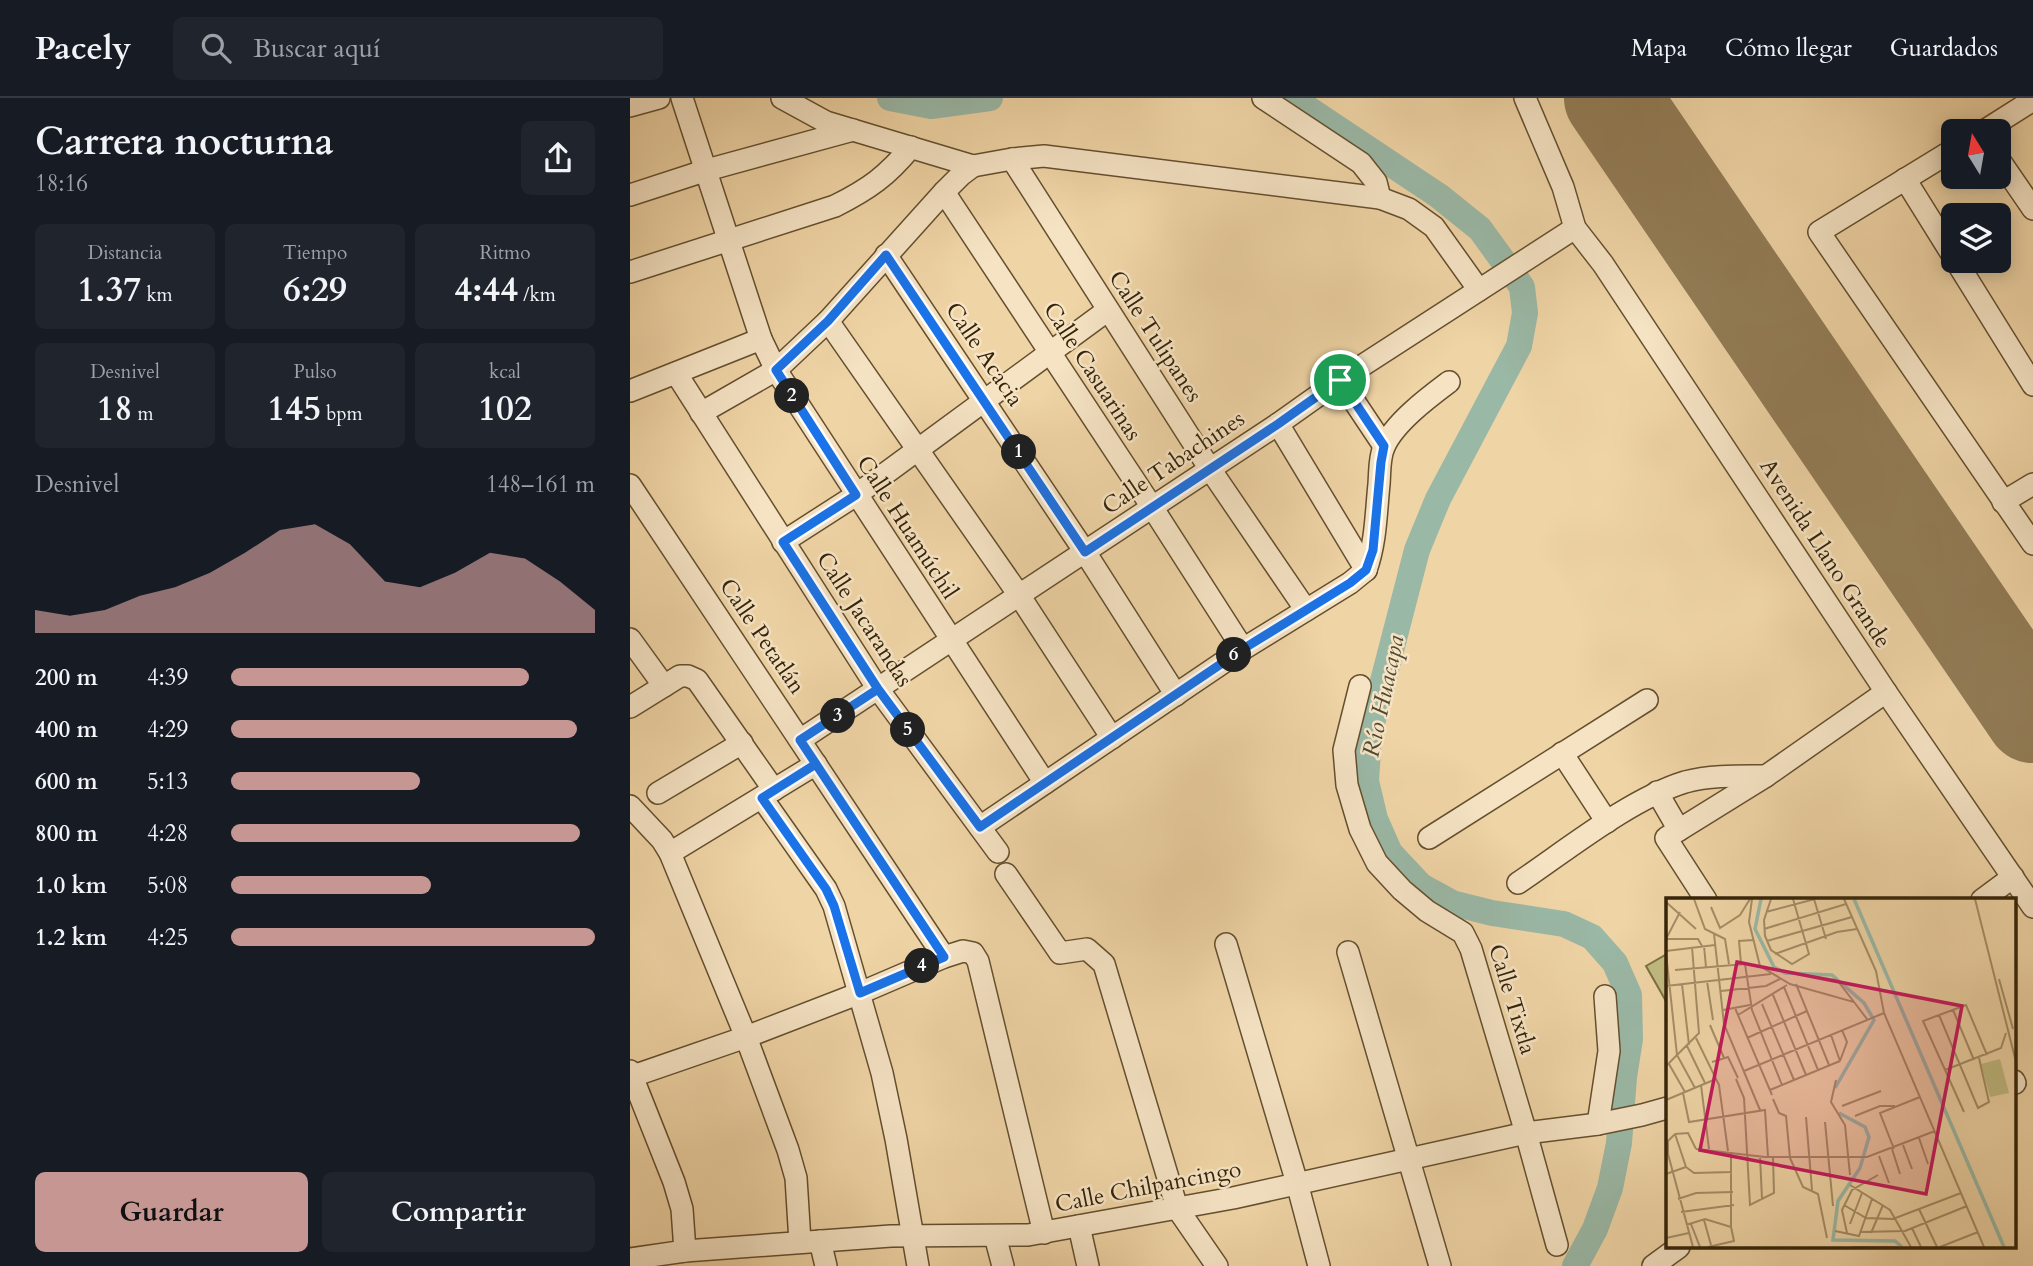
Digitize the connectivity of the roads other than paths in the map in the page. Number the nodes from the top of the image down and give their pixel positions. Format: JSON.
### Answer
{"nodes":[{"id":1,"x":657,"y":98,"type":"edge"},
{"id":2,"x":682,"y":98,"type":"edge"},
{"id":3,"x":782,"y":98,"type":"edge"},
{"id":4,"x":1263,"y":98,"type":"edge"},
{"id":5,"x":1525,"y":98,"type":"edge"},
{"id":6,"x":2033,"y":100,"type":"edge"},
{"id":7,"x":630,"y":106,"type":"edge"},
{"id":8,"x":2003,"y":119,"type":"edge"},
{"id":9,"x":853,"y":130,"type":"junction"},
{"id":10,"x":911,"y":147,"type":"junction"},
{"id":11,"x":1941,"y":157,"type":"edge"},
{"id":12,"x":1012,"y":159,"type":"junction"},
{"id":13,"x":973,"y":166,"type":"junction"},
{"id":14,"x":707,"y":170,"type":"junction"},
{"id":15,"x":2011,"y":177,"type":"edge"},
{"id":16,"x":1905,"y":179,"type":"junction"},
{"id":17,"x":944,"y":192,"type":"junction"},
{"id":18,"x":630,"y":195,"type":"edge"},
{"id":19,"x":1380,"y":198,"type":"junction"},
{"id":20,"x":2033,"y":209,"type":"edge"},
{"id":21,"x":1576,"y":229,"type":"junction"},
{"id":22,"x":1941,"y":238,"type":"edge"},
{"id":23,"x":729,"y":240,"type":"junction"},
{"id":24,"x":886,"y":255,"type":"junction"},
{"id":25,"x":630,"y":272,"type":"edge"},
{"id":26,"x":1963,"y":273,"type":"edge"},
{"id":27,"x":1484,"y":288,"type":"junction"},
{"id":28,"x":1108,"y":310,"type":"junction"},
{"id":29,"x":828,"y":321,"type":"junction"},
{"id":30,"x":761,"y":339,"type":"junction"},
{"id":31,"x":1050,"y":353,"type":"junction"},
{"id":32,"x":776,"y":370,"type":"junction"},
{"id":33,"x":676,"y":373,"type":"junction"},
{"id":34,"x":1340,"y":380,"type":"junction"},
{"id":35,"x":1448,"y":382,"type":"dead end"},
{"id":36,"x":2033,"y":385,"type":"edge"},
{"id":37,"x":630,"y":391,"type":"edge"},
{"id":38,"x":985,"y":401,"type":"junction"},
{"id":39,"x":701,"y":413,"type":"junction"},
{"id":40,"x":1278,"y":424,"type":"junction"},
{"id":41,"x":1384,"y":446,"type":"junction"},
{"id":42,"x":918,"y":449,"type":"junction"},
{"id":43,"x":1210,"y":469,"type":"junction"},
{"id":44,"x":2033,"y":484,"type":"edge"},
{"id":45,"x":630,"y":485,"type":"edge"},
{"id":46,"x":856,"y":495,"type":"junction"},
{"id":47,"x":2003,"y":502,"type":"junction"},
{"id":48,"x":1152,"y":508,"type":"junction"},
{"id":49,"x":783,"y":542,"type":"junction"},
{"id":50,"x":2033,"y":544,"type":"edge"},
{"id":51,"x":1085,"y":552,"type":"junction"},
{"id":52,"x":1366,"y":570,"type":"junction"},
{"id":53,"x":1019,"y":596,"type":"junction"},
{"id":54,"x":1306,"y":610,"type":"junction"},
{"id":55,"x":630,"y":639,"type":"edge"},
{"id":56,"x":951,"y":640,"type":"junction"},
{"id":57,"x":1243,"y":649,"type":"junction"},
{"id":58,"x":664,"y":686,"type":"junction"},
{"id":59,"x":1360,"y":686,"type":"dead end"},
{"id":60,"x":878,"y":689,"type":"junction"},
{"id":61,"x":1886,"y":692,"type":"junction"},
{"id":62,"x":1176,"y":695,"type":"junction"},
{"id":63,"x":1647,"y":700,"type":"dead end"},
{"id":64,"x":630,"y":707,"type":"edge"},
{"id":65,"x":1112,"y":738,"type":"junction"},
{"id":66,"x":800,"y":740,"type":"junction"},
{"id":67,"x":742,"y":743,"type":"junction"},
{"id":68,"x":1562,"y":753,"type":"junction"},
{"id":69,"x":816,"y":764,"type":"junction"},
{"id":70,"x":1766,"y":776,"type":"junction"},
{"id":71,"x":1045,"y":783,"type":"junction"},
{"id":72,"x":1657,"y":792,"type":"junction"},
{"id":73,"x":658,"y":793,"type":"dead end"},
{"id":74,"x":768,"y":794,"type":"junction"},
{"id":75,"x":634,"y":818,"type":"edge"},
{"id":76,"x":1607,"y":822,"type":"junction"},
{"id":77,"x":980,"y":827,"type":"junction"},
{"id":78,"x":1679,"y":830,"type":"junction"},
{"id":79,"x":1429,"y":838,"type":"dead end"},
{"id":80,"x":998,"y":852,"type":"dead end"},
{"id":81,"x":670,"y":853,"type":"junction"},
{"id":82,"x":1006,"y":874,"type":"dead end"},
{"id":83,"x":2014,"y":877,"type":"junction"},
{"id":84,"x":1518,"y":883,"type":"dead end"},
{"id":85,"x":1705,"y":898,"type":"edge"},
{"id":86,"x":1985,"y":898,"type":"edge"},
{"id":87,"x":2033,"y":906,"type":"edge"},
{"id":88,"x":1226,"y":944,"type":"dead end"},
{"id":89,"x":1348,"y":952,"type":"dead end"},
{"id":90,"x":944,"y":957,"type":"junction"},
{"id":91,"x":860,"y":993,"type":"junction"},
{"id":92,"x":1605,"y":996,"type":"dead end"},
{"id":93,"x":746,"y":1037,"type":"junction"},
{"id":94,"x":631,"y":1075,"type":"edge"},
{"id":95,"x":1666,"y":1108,"type":"edge"},
{"id":96,"x":1598,"y":1124,"type":"junction"},
{"id":97,"x":1527,"y":1133,"type":"junction"},
{"id":98,"x":1408,"y":1158,"type":"junction"},
{"id":99,"x":1297,"y":1183,"type":"junction"},
{"id":100,"x":1177,"y":1208,"type":"junction"},
{"id":101,"x":1079,"y":1226,"type":"junction"},
{"id":102,"x":1044,"y":1233,"type":"junction"},
{"id":103,"x":912,"y":1236,"type":"junction"},
{"id":104,"x":995,"y":1236,"type":"junction"},
{"id":105,"x":810,"y":1242,"type":"junction"},
{"id":106,"x":1556,"y":1245,"type":"dead end"},
{"id":107,"x":1678,"y":1248,"type":"edge"},
{"id":108,"x":685,"y":1251,"type":"junction"},
{"id":109,"x":630,"y":1259,"type":"edge"},
{"id":110,"x":826,"y":1266,"type":"edge"},
{"id":111,"x":918,"y":1266,"type":"edge"},
{"id":112,"x":1003,"y":1266,"type":"edge"},
{"id":113,"x":1088,"y":1266,"type":"edge"},
{"id":114,"x":1217,"y":1266,"type":"edge"},
{"id":115,"x":1320,"y":1266,"type":"edge"},
{"id":116,"x":1440,"y":1266,"type":"edge"},
{"id":117,"x":1653,"y":1266,"type":"edge"}],
"edges":[{"from":1,"to":7,"type":"street"},
{"from":2,"to":14,"type":"street","name":"Calle Huamúchil"},
{"from":3,"to":9,"type":"street"},
{"from":4,"to":19,"type":"street"},
{"from":5,"to":21,"type":"street","name":"Avenida Llano Grande"},
{"from":6,"to":8,"type":"street"},
{"from":9,"to":10,"type":"street"},
{"from":9,"to":14,"type":"street"},
{"from":10,"to":13,"type":"street"},
{"from":10,"to":23,"type":"street"},
{"from":11,"to":16,"type":"street"},
{"from":12,"to":13,"type":"street"},
{"from":12,"to":19,"type":"street"},
{"from":12,"to":28,"type":"street","name":"Calle Tulipanes"},
{"from":13,"to":17,"type":"street"},
{"from":14,"to":18,"type":"street"},
{"from":14,"to":23,"type":"street","name":"Calle Huamúchil"},
{"from":15,"to":20,"type":"street"},
{"from":16,"to":22,"type":"street"},
{"from":16,"to":47,"type":"street"},
{"from":17,"to":24,"type":"street"},
{"from":17,"to":31,"type":"street","name":"Calle Casuarinas"},
{"from":19,"to":27,"type":"street"},
{"from":21,"to":27,"type":"street","name":"Calle Tabachines"},
{"from":21,"to":61,"type":"street","name":"Avenida Llano Grande"},
{"from":23,"to":25,"type":"street"},
{"from":23,"to":30,"type":"street","name":"Calle Huamúchil"},
{"from":24,"to":29,"type":"street"},
{"from":24,"to":38,"type":"street","name":"Calle Acacia"},
{"from":26,"to":36,"type":"street"},
{"from":27,"to":34,"type":"street","name":"Calle Tabachines"},
{"from":28,"to":31,"type":"street"},
{"from":28,"to":43,"type":"street","name":"Calle Tulipanes"},
{"from":29,"to":32,"type":"street"},
{"from":29,"to":42,"type":"street"},
{"from":30,"to":32,"type":"street","name":"Calle Huamúchil"},
{"from":30,"to":33,"type":"street"},
{"from":31,"to":38,"type":"street"},
{"from":31,"to":48,"type":"street","name":"Calle Casuarinas"},
{"from":32,"to":39,"type":"street"},
{"from":32,"to":46,"type":"street","name":"Calle Huamúchil"},
{"from":33,"to":37,"type":"street"},
{"from":33,"to":39,"type":"street","name":"Calle Jacarandas"},
{"from":34,"to":40,"type":"street","name":"Calle Tabachines"},
{"from":34,"to":41,"type":"street"},
{"from":35,"to":41,"type":"street"},
{"from":38,"to":42,"type":"street"},
{"from":38,"to":51,"type":"street","name":"Calle Acacia"},
{"from":39,"to":49,"type":"street","name":"Calle Jacarandas"},
{"from":40,"to":43,"type":"street","name":"Calle Tabachines"},
{"from":40,"to":52,"type":"street"},
{"from":41,"to":52,"type":"street"},
{"from":42,"to":46,"type":"street"},
{"from":42,"to":53,"type":"street"},
{"from":43,"to":48,"type":"street","name":"Calle Tabachines"},
{"from":43,"to":54,"type":"street","name":"Calle Tulipanes"},
{"from":44,"to":47,"type":"street"},
{"from":45,"to":66,"type":"street","name":"Calle Petatlán"},
{"from":46,"to":49,"type":"street"},
{"from":46,"to":56,"type":"street","name":"Calle Huamúchil"},
{"from":47,"to":50,"type":"street"},
{"from":48,"to":51,"type":"street","name":"Calle Tabachines"},
{"from":48,"to":57,"type":"street","name":"Calle Casuarinas"},
{"from":49,"to":60,"type":"street","name":"Calle Jacarandas"},
{"from":51,"to":53,"type":"street","name":"Calle Tabachines"},
{"from":51,"to":62,"type":"street","name":"Calle Acacia"},
{"from":52,"to":54,"type":"street"},
{"from":53,"to":56,"type":"street","name":"Calle Tabachines"},
{"from":53,"to":65,"type":"street"},
{"from":54,"to":57,"type":"street"},
{"from":55,"to":58,"type":"street"},
{"from":56,"to":60,"type":"street","name":"Calle Tabachines"},
{"from":56,"to":71,"type":"street","name":"Calle Huamúchil"},
{"from":57,"to":62,"type":"street"},
{"from":58,"to":64,"type":"street"},
{"from":58,"to":67,"type":"street"},
{"from":59,"to":97,"type":"street","name":"Calle Tixtla"},
{"from":60,"to":66,"type":"street","name":"Calle Tabachines"},
{"from":60,"to":77,"type":"street","name":"Calle Jacarandas"},
{"from":61,"to":70,"type":"street"},
{"from":61,"to":83,"type":"street","name":"Avenida Llano Grande"},
{"from":62,"to":65,"type":"street"},
{"from":63,"to":68,"type":"street"},
{"from":65,"to":71,"type":"street"},
{"from":66,"to":69,"type":"street","name":"Calle Petatlán"},
{"from":67,"to":73,"type":"street"},
{"from":67,"to":74,"type":"street"},
{"from":68,"to":76,"type":"street"},
{"from":68,"to":79,"type":"street"},
{"from":69,"to":74,"type":"street"},
{"from":69,"to":90,"type":"street","name":"Calle Petatlán"},
{"from":70,"to":72,"type":"street"},
{"from":70,"to":78,"type":"street"},
{"from":71,"to":77,"type":"street"},
{"from":72,"to":76,"type":"street"},
{"from":72,"to":78,"type":"street"},
{"from":74,"to":81,"type":"street"},
{"from":74,"to":91,"type":"street"},
{"from":75,"to":81,"type":"street"},
{"from":76,"to":84,"type":"street"},
{"from":77,"to":80,"type":"street","name":"Calle Jacarandas"},
{"from":78,"to":85,"type":"street"},
{"from":81,"to":93,"type":"street"},
{"from":82,"to":100,"type":"street"},
{"from":83,"to":86,"type":"street"},
{"from":83,"to":87,"type":"street","name":"Avenida Llano Grande"},
{"from":88,"to":99,"type":"street"},
{"from":89,"to":98,"type":"street"},
{"from":90,"to":91,"type":"street"},
{"from":90,"to":102,"type":"street"},
{"from":91,"to":93,"type":"street"},
{"from":91,"to":103,"type":"street"},
{"from":92,"to":96,"type":"street"},
{"from":93,"to":94,"type":"street"},
{"from":93,"to":105,"type":"street"},
{"from":94,"to":108,"type":"street"},
{"from":95,"to":96,"type":"street","name":"Calle Chilpancingo"},
{"from":96,"to":97,"type":"street","name":"Calle Chilpancingo"},
{"from":97,"to":98,"type":"street","name":"Calle Chilpancingo"},
{"from":97,"to":106,"type":"street","name":"Calle Tixtla"},
{"from":98,"to":99,"type":"street","name":"Calle Chilpancingo"},
{"from":98,"to":116,"type":"street"},
{"from":99,"to":100,"type":"street","name":"Calle Chilpancingo"},
{"from":99,"to":115,"type":"street"},
{"from":100,"to":101,"type":"street","name":"Calle Chilpancingo"},
{"from":100,"to":114,"type":"street"},
{"from":101,"to":102,"type":"street","name":"Calle Chilpancingo"},
{"from":101,"to":113,"type":"street"},
{"from":102,"to":104,"type":"street","name":"Calle Chilpancingo"},
{"from":103,"to":104,"type":"street","name":"Calle Chilpancingo"},
{"from":103,"to":105,"type":"street","name":"Calle Chilpancingo"},
{"from":103,"to":111,"type":"street"},
{"from":104,"to":112,"type":"street"},
{"from":105,"to":108,"type":"street","name":"Calle Chilpancingo"},
{"from":105,"to":110,"type":"street"},
{"from":107,"to":117,"type":"street"},
{"from":108,"to":109,"type":"street","name":"Calle Chilpancingo"}]}
